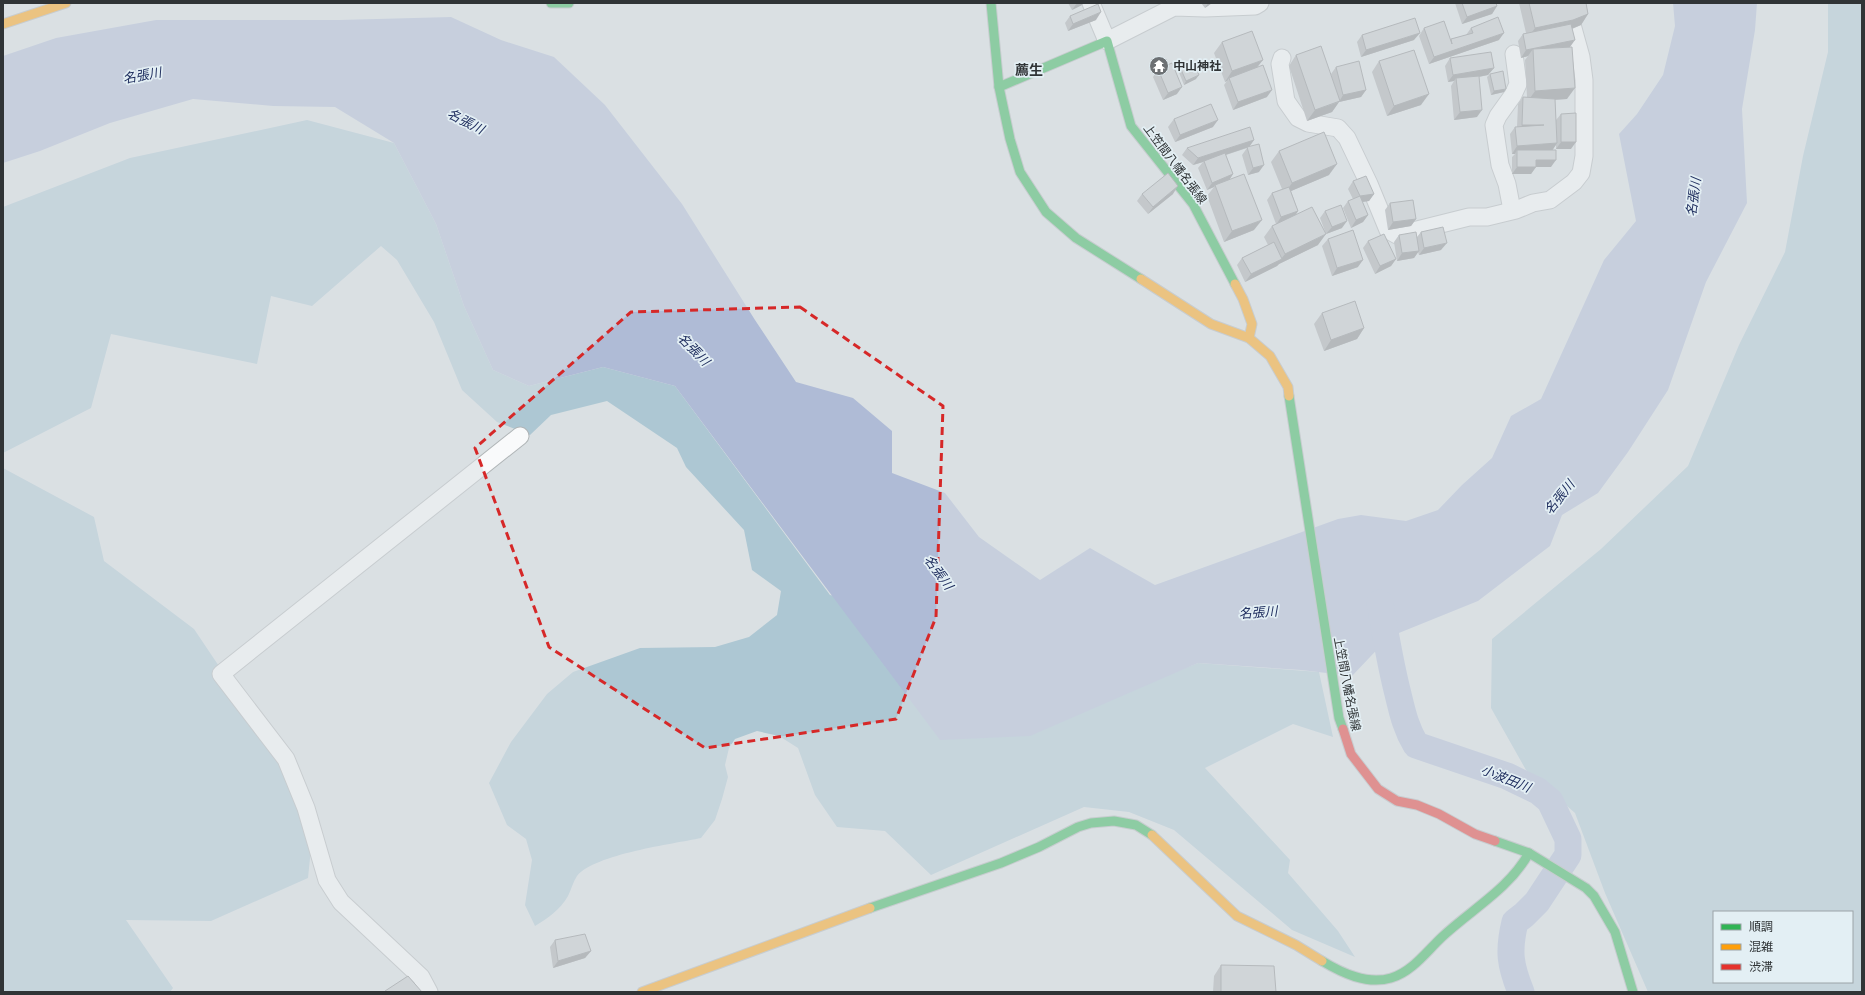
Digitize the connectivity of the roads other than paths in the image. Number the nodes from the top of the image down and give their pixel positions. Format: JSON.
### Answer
{"nodes":[{"id":1,"x":66,"y":3,"type":"edge"},
{"id":2,"x":550,"y":3,"type":"edge"},
{"id":3,"x":569,"y":3,"type":"edge"},
{"id":4,"x":991,"y":3,"type":"edge"},
{"id":5,"x":1090,"y":3,"type":"edge"},
{"id":6,"x":1260,"y":3,"type":"edge"},
{"id":7,"x":1566,"y":3,"type":"edge"},
{"id":8,"x":3,"y":24,"type":"edge"},
{"id":9,"x":1107,"y":41,"type":"junction"},
{"id":10,"x":1514,"y":54,"type":"dead end"},
{"id":11,"x":1282,"y":58,"type":"dead end"},
{"id":12,"x":999,"y":87,"type":"junction"},
{"id":13,"x":1512,"y":210,"type":"junction"},
{"id":14,"x":1249,"y":338,"type":"junction"},
{"id":15,"x":520,"y":436,"type":"dead end"},
{"id":16,"x":1529,"y":853,"type":"junction"},
{"id":17,"x":429,"y":992,"type":"edge"},
{"id":18,"x":642,"y":992,"type":"edge"},
{"id":19,"x":1633,"y":992,"type":"edge"}],
"edges":[{"from":1,"to":8,"type":"main road"},
{"from":2,"to":3,"type":"main road"},
{"from":4,"to":12,"type":"main road","name":"上笠間八幡名張線"},
{"from":5,"to":9,"type":"street"},
{"from":6,"to":9,"type":"street"},
{"from":7,"to":13,"type":"street"},
{"from":9,"to":12,"type":"main road"},
{"from":9,"to":14,"type":"main road","name":"上笠間八幡名張線"},
{"from":10,"to":13,"type":"street"},
{"from":11,"to":13,"type":"street"},
{"from":12,"to":14,"type":"main road","name":"上笠間八幡名張線"},
{"from":14,"to":16,"type":"main road","name":"上笠間八幡名張線"},
{"from":15,"to":17,"type":"street"},
{"from":16,"to":18,"type":"main road"},
{"from":16,"to":19,"type":"main road","name":"上笠間八幡名張線"}]}
